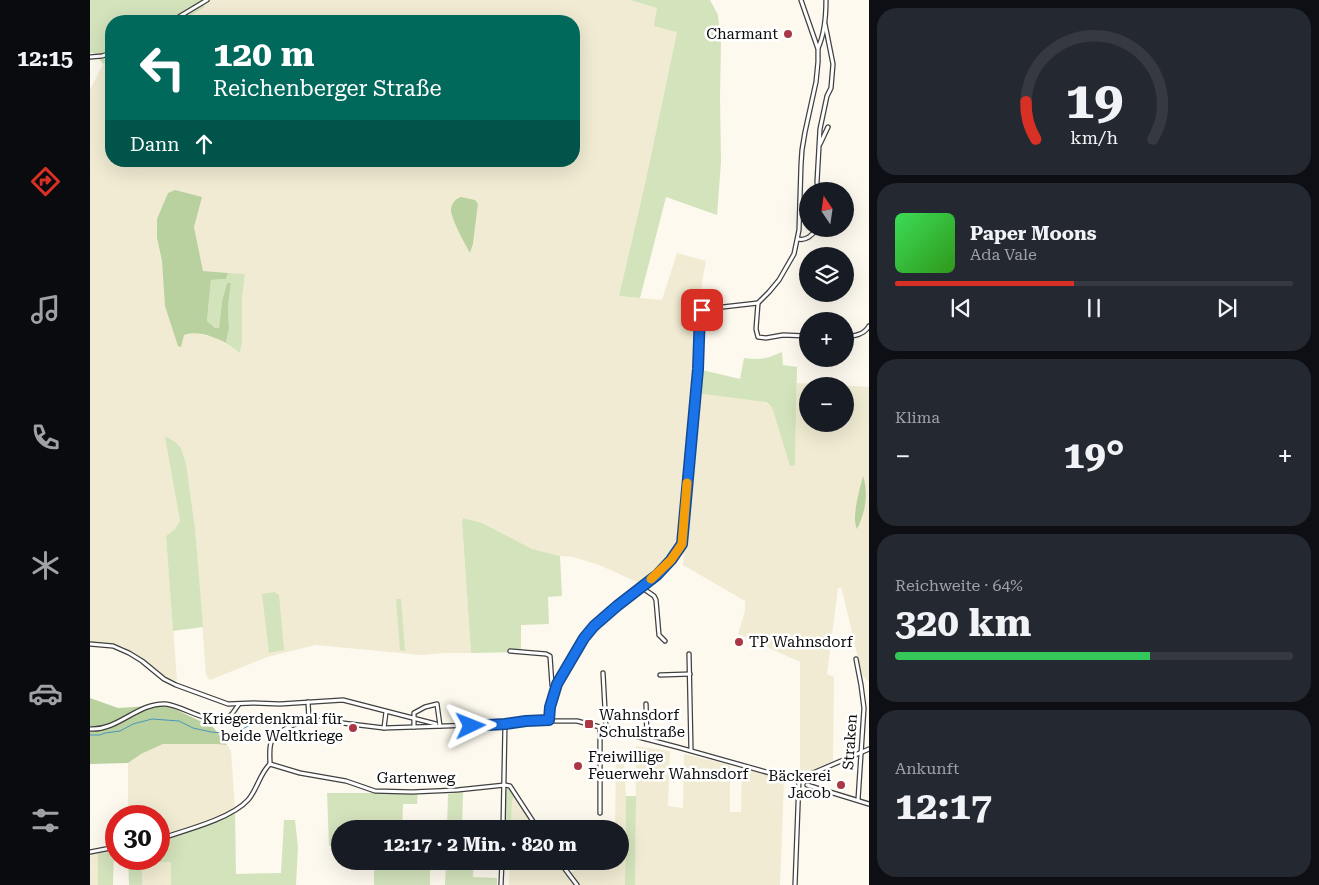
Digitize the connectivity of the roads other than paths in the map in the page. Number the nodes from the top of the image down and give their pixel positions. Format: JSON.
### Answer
{"nodes":[{"id":1,"x":207,"y":0,"type":"edge"},
{"id":2,"x":801,"y":0,"type":"edge"},
{"id":3,"x":826,"y":0,"type":"edge"},
{"id":4,"x":182,"y":15,"type":"edge"},
{"id":5,"x":824,"y":24,"type":"junction"},
{"id":6,"x":818,"y":49,"type":"junction"},
{"id":7,"x":105,"y":55,"type":"edge"},
{"id":8,"x":90,"y":57,"type":"edge"},
{"id":9,"x":828,"y":127,"type":"dead end"},
{"id":10,"x":819,"y":145,"type":"junction"},
{"id":11,"x":817,"y":182,"type":"edge"},
{"id":12,"x":806,"y":238,"type":"edge"},
{"id":13,"x":798,"y":239,"type":"junction"},
{"id":14,"x":758,"y":303,"type":"junction"},
{"id":15,"x":869,"y":326,"type":"edge"},
{"id":16,"x":854,"y":335,"type":"edge"},
{"id":17,"x":799,"y":336,"type":"edge"},
{"id":18,"x":641,"y":587,"type":"junction"},
{"id":19,"x":665,"y":641,"type":"dead end"},
{"id":20,"x":90,"y":644,"type":"edge"},
{"id":21,"x":510,"y":651,"type":"dead end"},
{"id":22,"x":689,"y":654,"type":"dead end"},
{"id":23,"x":856,"y":659,"type":"dead end"},
{"id":24,"x":603,"y":673,"type":"dead end"},
{"id":25,"x":690,"y":674,"type":"junction"},
{"id":26,"x":660,"y":675,"type":"dead end"},
{"id":27,"x":554,"y":691,"type":"junction"},
{"id":28,"x":308,"y":702,"type":"junction"},
{"id":29,"x":239,"y":704,"type":"junction"},
{"id":30,"x":646,"y":704,"type":"dead end"},
{"id":31,"x":386,"y":712,"type":"junction"},
{"id":32,"x":309,"y":719,"type":"junction"},
{"id":33,"x":415,"y":719,"type":"junction"},
{"id":34,"x":549,"y":720,"type":"junction"},
{"id":35,"x":505,"y":724,"type":"junction"},
{"id":36,"x":440,"y":726,"type":"junction"},
{"id":37,"x":414,"y":727,"type":"junction"},
{"id":38,"x":600,"y":727,"type":"junction"},
{"id":39,"x":384,"y":728,"type":"junction"},
{"id":40,"x":606,"y":728,"type":"junction"},
{"id":41,"x":90,"y":729,"type":"edge"},
{"id":42,"x":647,"y":739,"type":"junction"},
{"id":43,"x":869,"y":749,"type":"edge"},
{"id":44,"x":691,"y":750,"type":"junction"},
{"id":45,"x":860,"y":752,"type":"junction"},
{"id":46,"x":270,"y":764,"type":"junction"},
{"id":47,"x":799,"y":779,"type":"junction"},
{"id":48,"x":504,"y":785,"type":"junction"},
{"id":49,"x":808,"y":785,"type":"dead end"},
{"id":50,"x":858,"y":800,"type":"junction"},
{"id":51,"x":869,"y":804,"type":"edge"},
{"id":52,"x":600,"y":812,"type":"dead end"},
{"id":53,"x":503,"y":820,"type":"edge"},
{"id":54,"x":532,"y":820,"type":"edge"},
{"id":55,"x":170,"y":835,"type":"edge"},
{"id":56,"x":105,"y":850,"type":"edge"},
{"id":57,"x":90,"y":852,"type":"edge"},
{"id":58,"x":502,"y":870,"type":"edge"},
{"id":59,"x":566,"y":870,"type":"edge"},
{"id":60,"x":501,"y":885,"type":"edge"},
{"id":61,"x":577,"y":885,"type":"edge"},
{"id":62,"x":795,"y":885,"type":"edge"}],
"edges":[{"from":1,"to":4,"type":"street"},
{"from":2,"to":6,"type":"street"},
{"from":3,"to":5,"type":"street"},
{"from":5,"to":6,"type":"street"},
{"from":5,"to":10,"type":"street"},
{"from":6,"to":13,"type":"street"},
{"from":7,"to":8,"type":"street"},
{"from":9,"to":10,"type":"street"},
{"from":10,"to":11,"type":"street"},
{"from":12,"to":13,"type":"street"},
{"from":13,"to":14,"type":"street"},
{"from":14,"to":17,"type":"street"},
{"from":14,"to":18,"type":"street"},
{"from":15,"to":16,"type":"street"},
{"from":18,"to":19,"type":"street"},
{"from":18,"to":27,"type":"street"},
{"from":20,"to":29,"type":"street"},
{"from":21,"to":27,"type":"street"},
{"from":22,"to":25,"type":"street"},
{"from":23,"to":45,"type":"street","name":"Straken"},
{"from":24,"to":40,"type":"street"},
{"from":25,"to":26,"type":"street"},
{"from":25,"to":44,"type":"street"},
{"from":27,"to":34,"type":"street"},
{"from":28,"to":29,"type":"street"},
{"from":28,"to":31,"type":"street"},
{"from":28,"to":32,"type":"street"},
{"from":29,"to":41,"type":"street"},
{"from":30,"to":42,"type":"street"},
{"from":31,"to":33,"type":"street"},
{"from":31,"to":39,"type":"street"},
{"from":32,"to":39,"type":"street"},
{"from":32,"to":46,"type":"street"},
{"from":33,"to":36,"type":"street"},
{"from":33,"to":36,"type":"street"},
{"from":33,"to":37,"type":"street"},
{"from":34,"to":35,"type":"street"},
{"from":34,"to":38,"type":"street"},
{"from":35,"to":36,"type":"street"},
{"from":35,"to":48,"type":"street"},
{"from":36,"to":37,"type":"street"},
{"from":37,"to":39,"type":"street"},
{"from":38,"to":40,"type":"street"},
{"from":38,"to":52,"type":"street"},
{"from":40,"to":42,"type":"street"},
{"from":42,"to":44,"type":"street"},
{"from":43,"to":45,"type":"street"},
{"from":44,"to":47,"type":"street"},
{"from":45,"to":47,"type":"street"},
{"from":45,"to":50,"type":"street","name":"Straken"},
{"from":46,"to":48,"type":"street","name":"Gartenweg"},
{"from":46,"to":55,"type":"street"},
{"from":47,"to":62,"type":"street"},
{"from":48,"to":53,"type":"street"},
{"from":48,"to":54,"type":"street"},
{"from":49,"to":50,"type":"street"},
{"from":50,"to":51,"type":"street"},
{"from":56,"to":57,"type":"street"},
{"from":58,"to":60,"type":"street"},
{"from":59,"to":61,"type":"street"}]}
